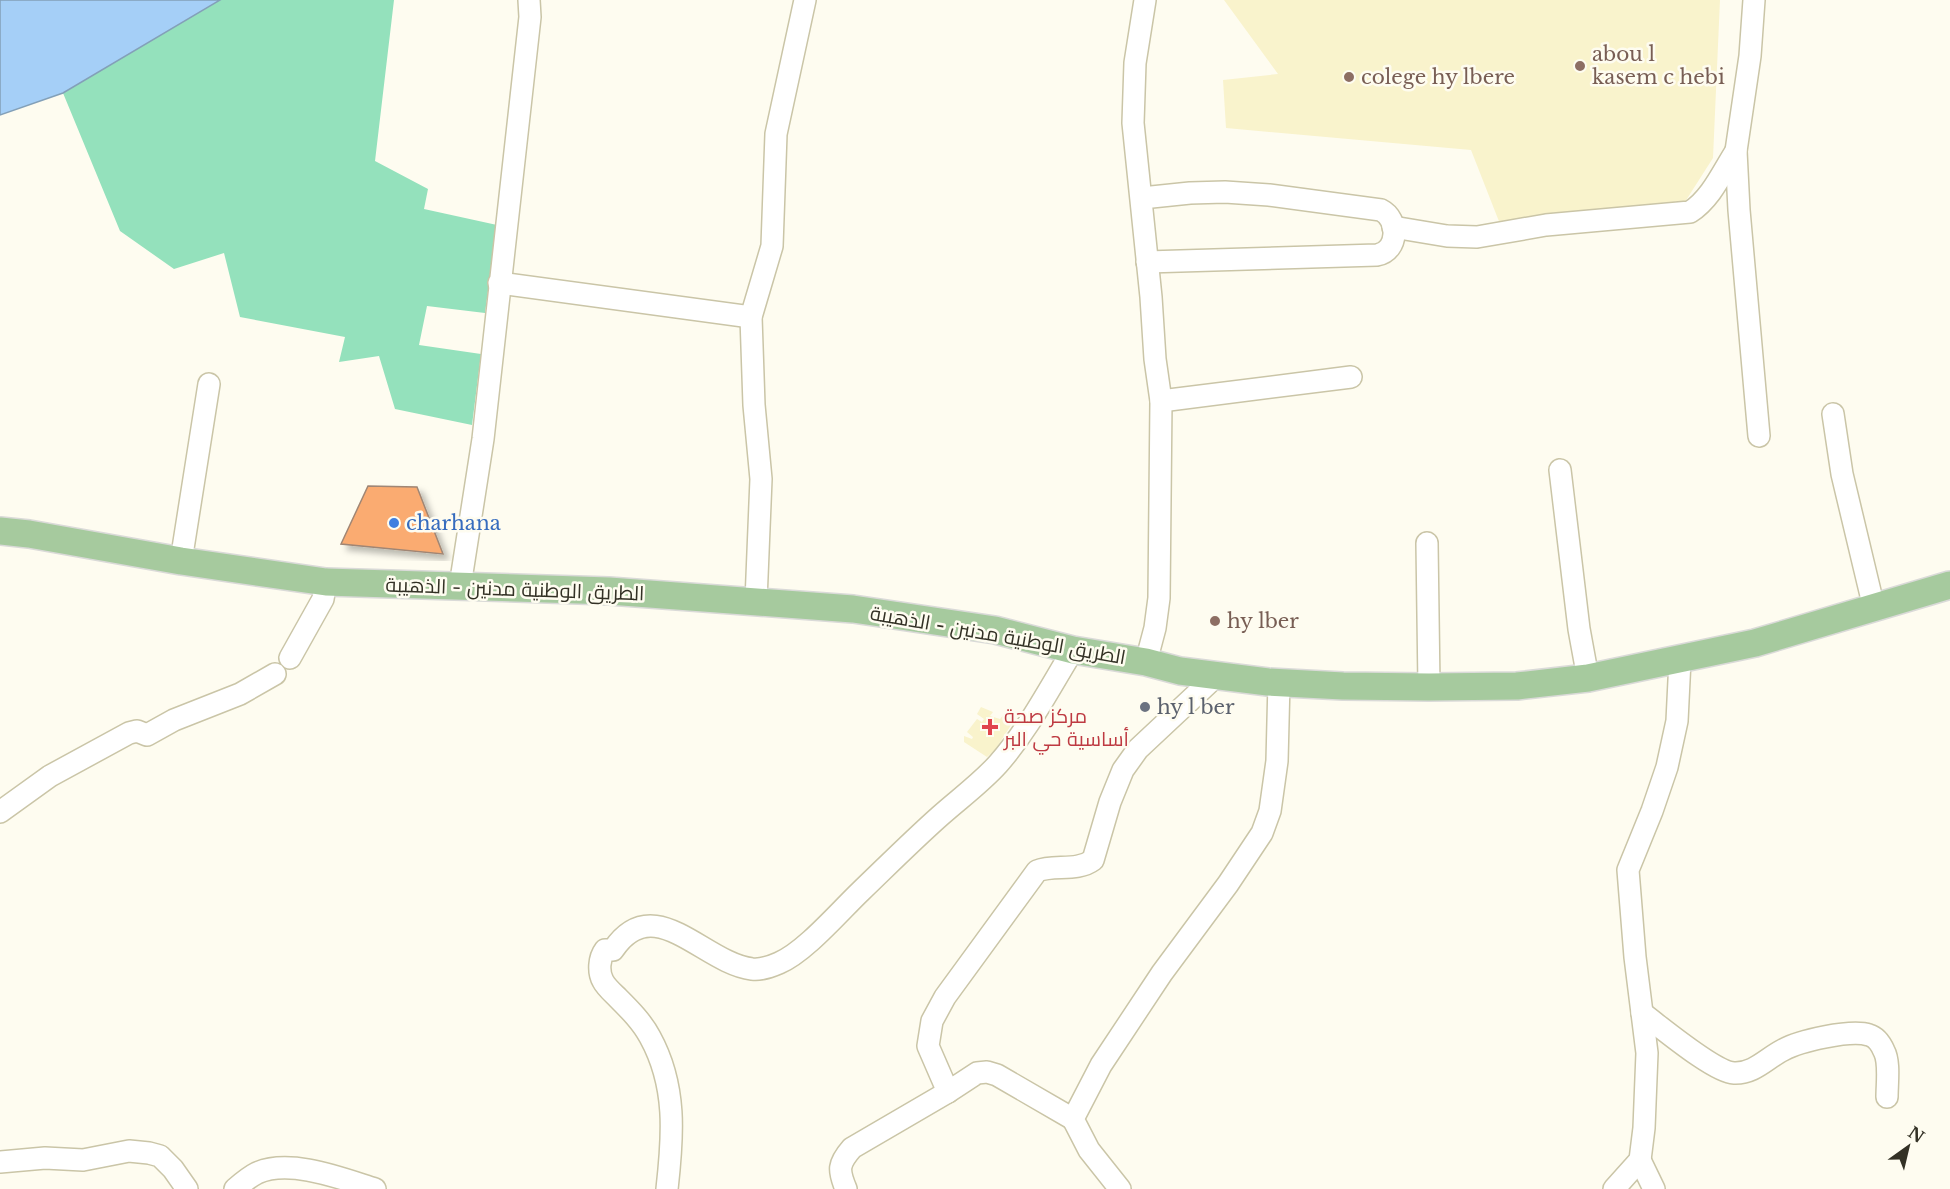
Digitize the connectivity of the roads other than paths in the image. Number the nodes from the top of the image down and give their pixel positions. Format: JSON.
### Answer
{"nodes":[{"id":1,"x":529,"y":0,"type":"edge"},
{"id":2,"x":805,"y":0,"type":"edge"},
{"id":3,"x":1145,"y":0,"type":"edge"},
{"id":4,"x":1754,"y":0,"type":"edge"},
{"id":5,"x":1736,"y":151,"type":"junction"},
{"id":6,"x":1142,"y":198,"type":"junction"},
{"id":7,"x":1393,"y":227,"type":"junction"},
{"id":8,"x":1148,"y":262,"type":"junction"},
{"id":9,"x":499,"y":283,"type":"junction"},
{"id":10,"x":751,"y":317,"type":"junction"},
{"id":11,"x":1351,"y":376,"type":"dead end"},
{"id":12,"x":209,"y":384,"type":"dead end"},
{"id":13,"x":1161,"y":401,"type":"junction"},
{"id":14,"x":1833,"y":414,"type":"dead end"},
{"id":15,"x":1759,"y":436,"type":"dead end"},
{"id":16,"x":1560,"y":470,"type":"dead end"},
{"id":17,"x":0,"y":531,"type":"edge"},
{"id":18,"x":1427,"y":543,"type":"dead end"},
{"id":19,"x":181,"y":561,"type":"junction"},
{"id":20,"x":326,"y":582,"type":"junction"},
{"id":21,"x":1950,"y":585,"type":"edge"},
{"id":22,"x":460,"y":586,"type":"junction"},
{"id":23,"x":756,"y":601,"type":"junction"},
{"id":24,"x":1874,"y":608,"type":"junction"},
{"id":25,"x":1073,"y":650,"type":"junction"},
{"id":26,"x":290,"y":658,"type":"dead end"},
{"id":27,"x":1680,"y":660,"type":"junction"},
{"id":28,"x":1146,"y":662,"type":"junction"},
{"id":29,"x":275,"y":674,"type":"dead end"},
{"id":30,"x":1216,"y":676,"type":"junction"},
{"id":31,"x":1588,"y":678,"type":"junction"},
{"id":32,"x":1279,"y":682,"type":"junction"},
{"id":33,"x":1429,"y":687,"type":"junction"},
{"id":34,"x":0,"y":812,"type":"edge"},
{"id":35,"x":1642,"y":1013,"type":"junction"},
{"id":36,"x":948,"y":1092,"type":"junction"},
{"id":37,"x":1887,"y":1096,"type":"dead end"},
{"id":38,"x":1072,"y":1119,"type":"junction"},
{"id":39,"x":1640,"y":1160,"type":"junction"},
{"id":40,"x":0,"y":1162,"type":"edge"},
{"id":41,"x":187,"y":1189,"type":"edge"},
{"id":42,"x":235,"y":1189,"type":"edge"},
{"id":43,"x":375,"y":1189,"type":"edge"},
{"id":44,"x":667,"y":1189,"type":"edge"},
{"id":45,"x":846,"y":1189,"type":"edge"},
{"id":46,"x":1120,"y":1189,"type":"edge"},
{"id":47,"x":1614,"y":1189,"type":"edge"},
{"id":48,"x":1654,"y":1189,"type":"edge"}],
"edges":[{"from":1,"to":9,"type":"street"},
{"from":2,"to":10,"type":"street"},
{"from":3,"to":6,"type":"street"},
{"from":4,"to":5,"type":"street"},
{"from":5,"to":7,"type":"street"},
{"from":5,"to":15,"type":"street"},
{"from":6,"to":7,"type":"street"},
{"from":6,"to":8,"type":"street"},
{"from":7,"to":8,"type":"street"},
{"from":8,"to":13,"type":"street"},
{"from":9,"to":10,"type":"street"},
{"from":9,"to":22,"type":"street"},
{"from":10,"to":23,"type":"street"},
{"from":11,"to":13,"type":"street"},
{"from":12,"to":19,"type":"street"},
{"from":13,"to":28,"type":"street"},
{"from":14,"to":24,"type":"street"},
{"from":16,"to":31,"type":"street"},
{"from":17,"to":19,"type":"main road","name":"الطريق الوطنية مدنين - الذهيبة"},
{"from":18,"to":33,"type":"street"},
{"from":19,"to":20,"type":"main road","name":"الطريق الوطنية مدنين - الذهيبة"},
{"from":20,"to":22,"type":"main road","name":"الطريق الوطنية مدنين - الذهيبة"},
{"from":20,"to":26,"type":"street"},
{"from":21,"to":24,"type":"main road","name":"الطريق الوطنية مدنين - الذهيبة"},
{"from":22,"to":23,"type":"main road","name":"الطريق الوطنية مدنين - الذهيبة"},
{"from":23,"to":25,"type":"main road","name":"الطريق الوطنية مدنين - الذهيبة"},
{"from":24,"to":27,"type":"main road","name":"الطريق الوطنية مدنين - الذهيبة"},
{"from":25,"to":28,"type":"main road","name":"الطريق الوطنية مدنين - الذهيبة"},
{"from":25,"to":44,"type":"street"},
{"from":27,"to":31,"type":"main road","name":"الطريق الوطنية مدنين - الذهيبة"},
{"from":27,"to":35,"type":"street"},
{"from":28,"to":30,"type":"main road","name":"الطريق الوطنية مدنين - الذهيبة"},
{"from":29,"to":34,"type":"street"},
{"from":30,"to":32,"type":"main road","name":"الطريق الوطنية مدنين - الذهيبة"},
{"from":30,"to":36,"type":"street"},
{"from":31,"to":33,"type":"main road","name":"الطريق الوطنية مدنين - الذهيبة"},
{"from":32,"to":33,"type":"main road","name":"الطريق الوطنية مدنين - الذهيبة"},
{"from":32,"to":38,"type":"street"},
{"from":35,"to":37,"type":"street"},
{"from":35,"to":39,"type":"street"},
{"from":36,"to":38,"type":"street"},
{"from":36,"to":45,"type":"street"},
{"from":38,"to":46,"type":"street"},
{"from":39,"to":47,"type":"street"},
{"from":39,"to":48,"type":"street"},
{"from":40,"to":41,"type":"street"},
{"from":42,"to":43,"type":"street"}]}
